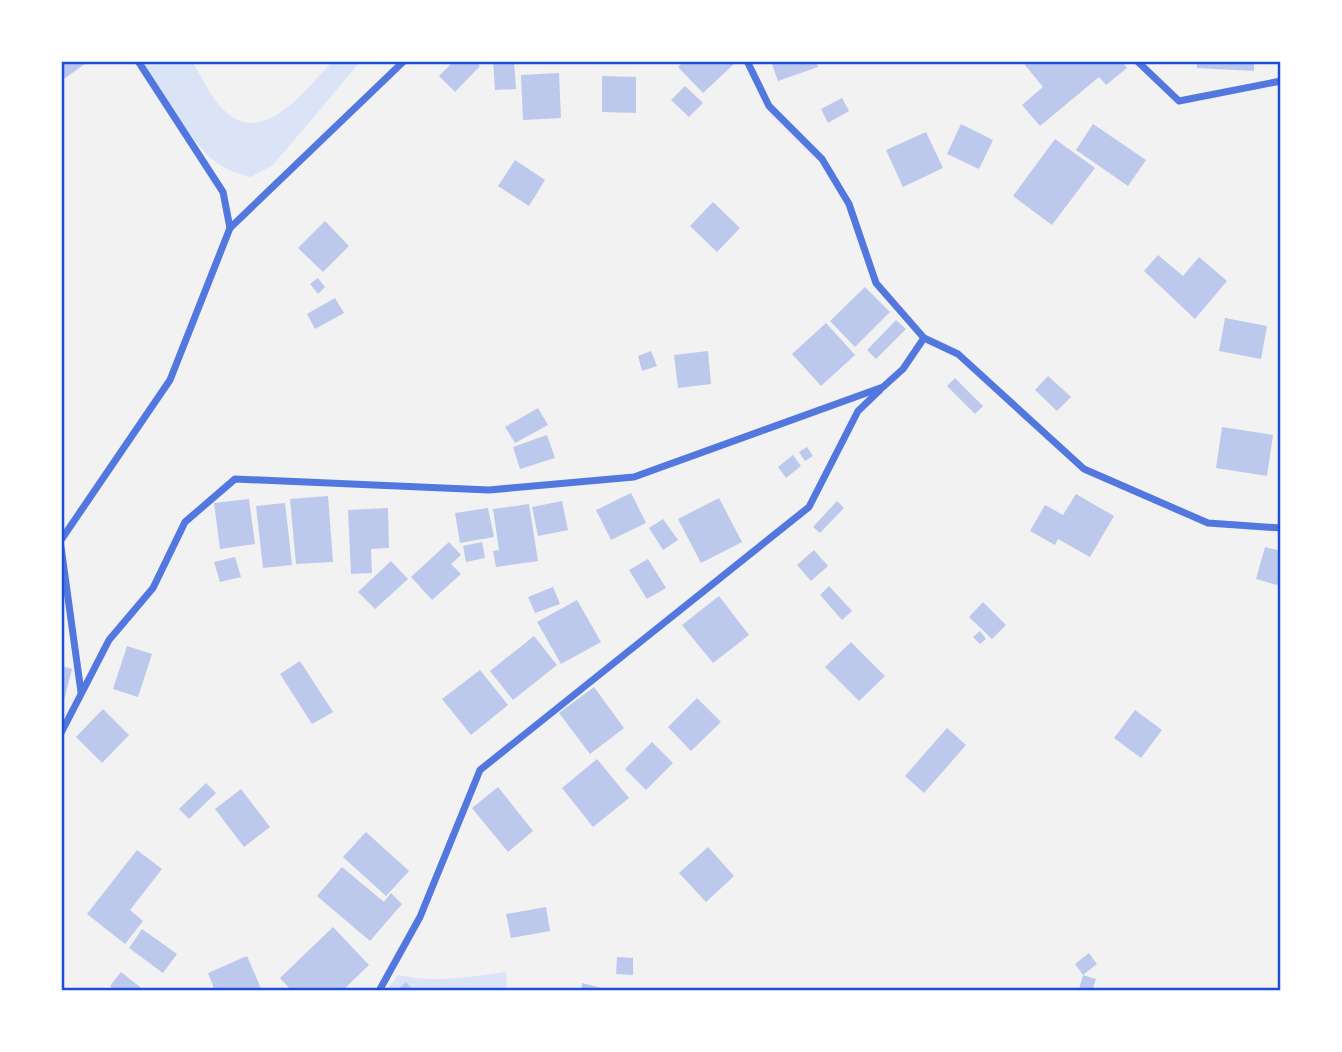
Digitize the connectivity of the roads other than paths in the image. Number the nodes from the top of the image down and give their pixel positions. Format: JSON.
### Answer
{"nodes":[{"id":1,"x":138,"y":61,"type":"edge"},
{"id":2,"x":404,"y":61,"type":"edge"},
{"id":3,"x":747,"y":61,"type":"edge"},
{"id":4,"x":1137,"y":61,"type":"edge"},
{"id":5,"x":1281,"y":81,"type":"edge"},
{"id":6,"x":230,"y":228,"type":"junction"},
{"id":7,"x":924,"y":338,"type":"junction"},
{"id":8,"x":883,"y":387,"type":"junction"},
{"id":9,"x":1281,"y":528,"type":"edge"},
{"id":10,"x":61,"y":540,"type":"edge"},
{"id":11,"x":61,"y":547,"type":"edge"},
{"id":12,"x":81,"y":693,"type":"junction"},
{"id":13,"x":61,"y":733,"type":"edge"},
{"id":14,"x":379,"y":991,"type":"edge"}],
"edges":[{"from":1,"to":6,"type":"street"},
{"from":2,"to":6,"type":"street"},
{"from":3,"to":7,"type":"street"},
{"from":4,"to":5,"type":"street"},
{"from":6,"to":10,"type":"street"},
{"from":7,"to":8,"type":"street"},
{"from":7,"to":9,"type":"street"},
{"from":8,"to":12,"type":"street"},
{"from":8,"to":14,"type":"street"},
{"from":11,"to":12,"type":"street"},
{"from":12,"to":13,"type":"street"}]}
